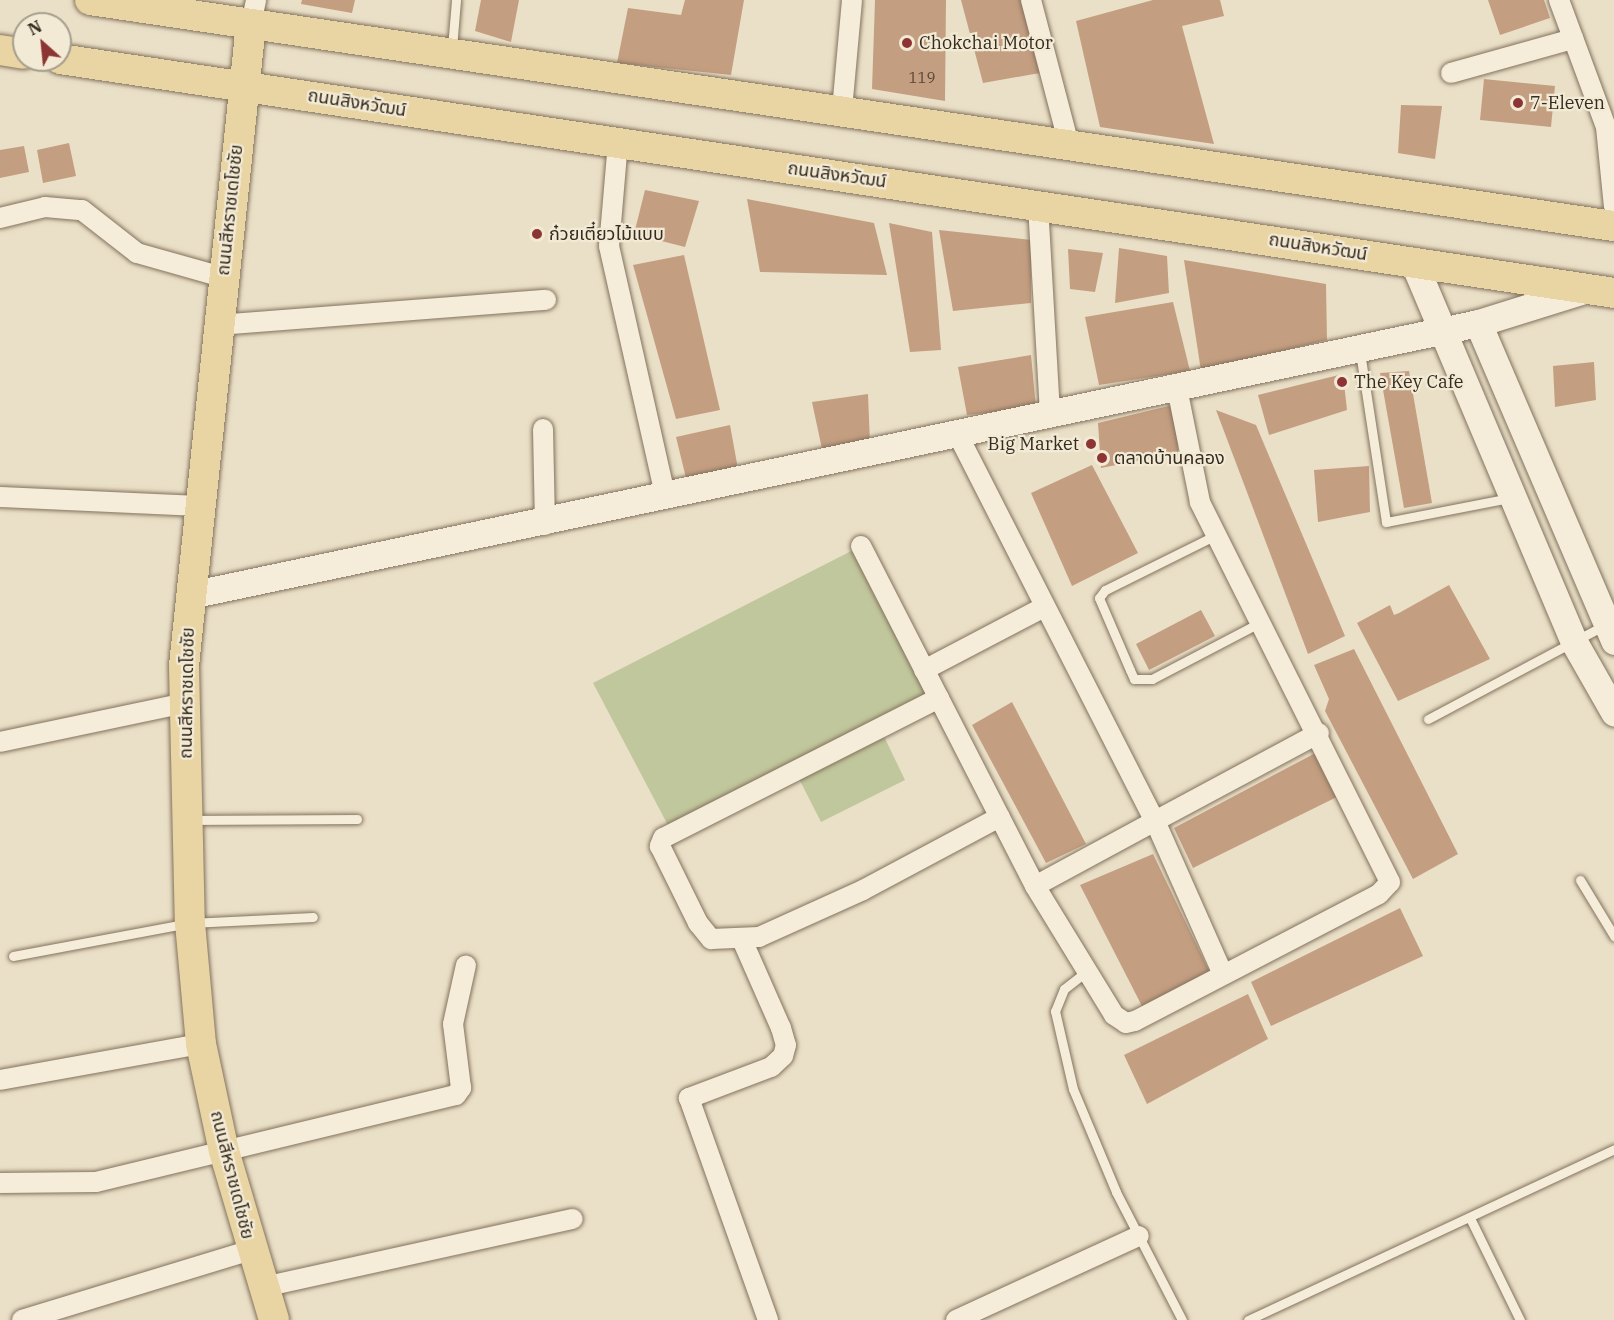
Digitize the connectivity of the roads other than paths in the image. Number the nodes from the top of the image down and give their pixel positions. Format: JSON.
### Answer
{"nodes":[{"id":1,"x":90,"y":0,"type":"edge"},
{"id":2,"x":456,"y":0,"type":"edge"},
{"id":3,"x":852,"y":0,"type":"edge"},
{"id":4,"x":1031,"y":0,"type":"edge"},
{"id":5,"x":1566,"y":2,"type":"edge"},
{"id":6,"x":253,"y":12,"type":"edge"},
{"id":7,"x":1573,"y":39,"type":"junction"},
{"id":8,"x":452,"y":52,"type":"junction"},
{"id":9,"x":72,"y":61,"type":"edge"},
{"id":10,"x":1450,"y":73,"type":"dead end"},
{"id":11,"x":242,"y":86,"type":"junction"},
{"id":12,"x":842,"y":110,"type":"junction"},
{"id":13,"x":1610,"y":125,"type":"edge"},
{"id":14,"x":618,"y":142,"type":"junction"},
{"id":15,"x":1069,"y":145,"type":"junction"},
{"id":16,"x":1038,"y":205,"type":"junction"},
{"id":17,"x":1614,"y":207,"type":"edge"},
{"id":18,"x":0,"y":218,"type":"edge"},
{"id":19,"x":1614,"y":226,"type":"edge"},
{"id":20,"x":1413,"y":261,"type":"junction"},
{"id":21,"x":222,"y":277,"type":"junction"},
{"id":22,"x":1600,"y":291,"type":"edge"},
{"id":23,"x":546,"y":300,"type":"dead end"},
{"id":24,"x":1478,"y":323,"type":"junction"},
{"id":25,"x":218,"y":324,"type":"junction"},
{"id":26,"x":1440,"y":330,"type":"junction"},
{"id":27,"x":1360,"y":348,"type":"junction"},
{"id":28,"x":1177,"y":388,"type":"junction"},
{"id":29,"x":1050,"y":415,"type":"junction"},
{"id":30,"x":543,"y":429,"type":"dead end"},
{"id":31,"x":958,"y":435,"type":"junction"},
{"id":32,"x":0,"y":497,"type":"edge"},
{"id":33,"x":666,"y":498,"type":"junction"},
{"id":34,"x":1512,"y":498,"type":"junction"},
{"id":35,"x":200,"y":506,"type":"junction"},
{"id":36,"x":545,"y":525,"type":"junction"},
{"id":37,"x":1216,"y":535,"type":"junction"},
{"id":38,"x":861,"y":546,"type":"dead end"},
{"id":39,"x":190,"y":595,"type":"junction"},
{"id":40,"x":1044,"y":607,"type":"junction"},
{"id":41,"x":1261,"y":622,"type":"junction"},
{"id":42,"x":1611,"y":629,"type":"edge"},
{"id":43,"x":1574,"y":642,"type":"junction"},
{"id":44,"x":924,"y":670,"type":"junction"},
{"id":45,"x":939,"y":698,"type":"junction"},
{"id":46,"x":185,"y":704,"type":"junction"},
{"id":47,"x":1614,"y":712,"type":"edge"},
{"id":48,"x":1428,"y":719,"type":"dead end"},
{"id":49,"x":1319,"y":733,"type":"junction"},
{"id":50,"x":0,"y":742,"type":"edge"},
{"id":51,"x":1000,"y":817,"type":"junction"},
{"id":52,"x":357,"y":819,"type":"dead end"},
{"id":53,"x":188,"y":820,"type":"junction"},
{"id":54,"x":1155,"y":821,"type":"junction"},
{"id":55,"x":1580,"y":880,"type":"dead end"},
{"id":56,"x":1035,"y":886,"type":"junction"},
{"id":57,"x":313,"y":917,"type":"dead end"},
{"id":58,"x":190,"y":923,"type":"junction"},
{"id":59,"x":1614,"y":936,"type":"edge"},
{"id":60,"x":743,"y":942,"type":"junction"},
{"id":61,"x":13,"y":956,"type":"dead end"},
{"id":62,"x":466,"y":965,"type":"dead end"},
{"id":63,"x":1087,"y":971,"type":"junction"},
{"id":64,"x":1222,"y":972,"type":"junction"},
{"id":65,"x":201,"y":1044,"type":"junction"},
{"id":66,"x":0,"y":1080,"type":"edge"},
{"id":67,"x":1614,"y":1149,"type":"edge"},
{"id":68,"x":224,"y":1151,"type":"junction"},
{"id":69,"x":0,"y":1183,"type":"edge"},
{"id":70,"x":1470,"y":1218,"type":"junction"},
{"id":71,"x":573,"y":1219,"type":"dead end"},
{"id":72,"x":1139,"y":1236,"type":"junction"},
{"id":73,"x":251,"y":1250,"type":"junction"},
{"id":74,"x":263,"y":1287,"type":"junction"},
{"id":75,"x":22,"y":1320,"type":"edge"},
{"id":76,"x":274,"y":1320,"type":"edge"},
{"id":77,"x":768,"y":1320,"type":"edge"},
{"id":78,"x":956,"y":1320,"type":"edge"},
{"id":79,"x":1182,"y":1320,"type":"edge"},
{"id":80,"x":1248,"y":1320,"type":"edge"},
{"id":81,"x":1520,"y":1320,"type":"edge"}],
"edges":[{"from":1,"to":6,"type":"main road"},
{"from":2,"to":8,"type":"lane"},
{"from":3,"to":12,"type":"street"},
{"from":4,"to":15,"type":"street"},
{"from":5,"to":7,"type":"street"},
{"from":6,"to":8,"type":"main road"},
{"from":6,"to":11,"type":"main road","name":"ถนนสีหราชเดโชชัย"},
{"from":7,"to":10,"type":"street"},
{"from":7,"to":13,"type":"street"},
{"from":8,"to":12,"type":"main road"},
{"from":9,"to":11,"type":"main road","name":"ถนนสิงหวัฒน์"},
{"from":11,"to":14,"type":"main road","name":"ถนนสิงหวัฒน์"},
{"from":11,"to":21,"type":"main road","name":"ถนนสีหราชเดโชชัย"},
{"from":12,"to":15,"type":"main road"},
{"from":13,"to":17,"type":"street"},
{"from":14,"to":16,"type":"main road","name":"ถนนสิงหวัฒน์"},
{"from":14,"to":33,"type":"street"},
{"from":15,"to":19,"type":"main road"},
{"from":16,"to":20,"type":"main road","name":"ถนนสิงหวัฒน์"},
{"from":16,"to":29,"type":"street"},
{"from":18,"to":21,"type":"street"},
{"from":20,"to":22,"type":"main road","name":"ถนนสิงหวัฒน์"},
{"from":20,"to":26,"type":"street"},
{"from":21,"to":25,"type":"main road","name":"ถนนสีหราชเดโชชัย"},
{"from":22,"to":24,"type":"street"},
{"from":23,"to":25,"type":"street"},
{"from":24,"to":26,"type":"street"},
{"from":24,"to":42,"type":"street"},
{"from":25,"to":35,"type":"main road","name":"ถนนสีหราชเดโชชัย"},
{"from":26,"to":27,"type":"street"},
{"from":26,"to":34,"type":"street"},
{"from":27,"to":28,"type":"street"},
{"from":27,"to":34,"type":"lane"},
{"from":28,"to":29,"type":"street"},
{"from":28,"to":37,"type":"street"},
{"from":29,"to":31,"type":"street"},
{"from":30,"to":36,"type":"street"},
{"from":31,"to":33,"type":"street"},
{"from":31,"to":40,"type":"street"},
{"from":32,"to":35,"type":"street"},
{"from":33,"to":36,"type":"street"},
{"from":34,"to":43,"type":"street"},
{"from":35,"to":39,"type":"main road","name":"ถนนสีหราชเดโชชัย"},
{"from":36,"to":39,"type":"street"},
{"from":37,"to":41,"type":"street"},
{"from":37,"to":41,"type":"lane"},
{"from":38,"to":44,"type":"street"},
{"from":39,"to":46,"type":"main road","name":"ถนนสีหราชเดโชชัย"},
{"from":40,"to":44,"type":"street"},
{"from":40,"to":54,"type":"street"},
{"from":41,"to":49,"type":"street"},
{"from":42,"to":43,"type":"lane"},
{"from":43,"to":47,"type":"street"},
{"from":43,"to":48,"type":"lane"},
{"from":44,"to":45,"type":"street"},
{"from":45,"to":51,"type":"street"},
{"from":45,"to":60,"type":"street"},
{"from":46,"to":50,"type":"street"},
{"from":46,"to":53,"type":"main road","name":"ถนนสีหราชเดโชชัย"},
{"from":49,"to":54,"type":"street"},
{"from":49,"to":64,"type":"street"},
{"from":51,"to":56,"type":"street"},
{"from":51,"to":60,"type":"street"},
{"from":52,"to":53,"type":"lane"},
{"from":53,"to":58,"type":"main road","name":"ถนนสีหราชเดโชชัย"},
{"from":54,"to":56,"type":"street"},
{"from":54,"to":64,"type":"street"},
{"from":55,"to":59,"type":"lane"},
{"from":56,"to":63,"type":"street"},
{"from":57,"to":58,"type":"lane"},
{"from":58,"to":61,"type":"lane"},
{"from":58,"to":65,"type":"main road","name":"ถนนสีหราชเดโชชัย"},
{"from":60,"to":77,"type":"street"},
{"from":62,"to":68,"type":"street"},
{"from":63,"to":64,"type":"street"},
{"from":63,"to":72,"type":"lane"},
{"from":65,"to":66,"type":"street"},
{"from":65,"to":68,"type":"main road","name":"ถนนสีหราชเดโชชัย"},
{"from":67,"to":70,"type":"lane"},
{"from":68,"to":69,"type":"street"},
{"from":68,"to":73,"type":"main road","name":"ถนนสีหราชเดโชชัย"},
{"from":70,"to":80,"type":"lane"},
{"from":70,"to":81,"type":"lane"},
{"from":71,"to":74,"type":"street"},
{"from":72,"to":78,"type":"street"},
{"from":72,"to":79,"type":"lane"},
{"from":73,"to":74,"type":"main road","name":"ถนนสีหราชเดโชชัย"},
{"from":73,"to":75,"type":"street"},
{"from":74,"to":76,"type":"main road","name":"ถนนสีหราชเดโชชัย"}]}
